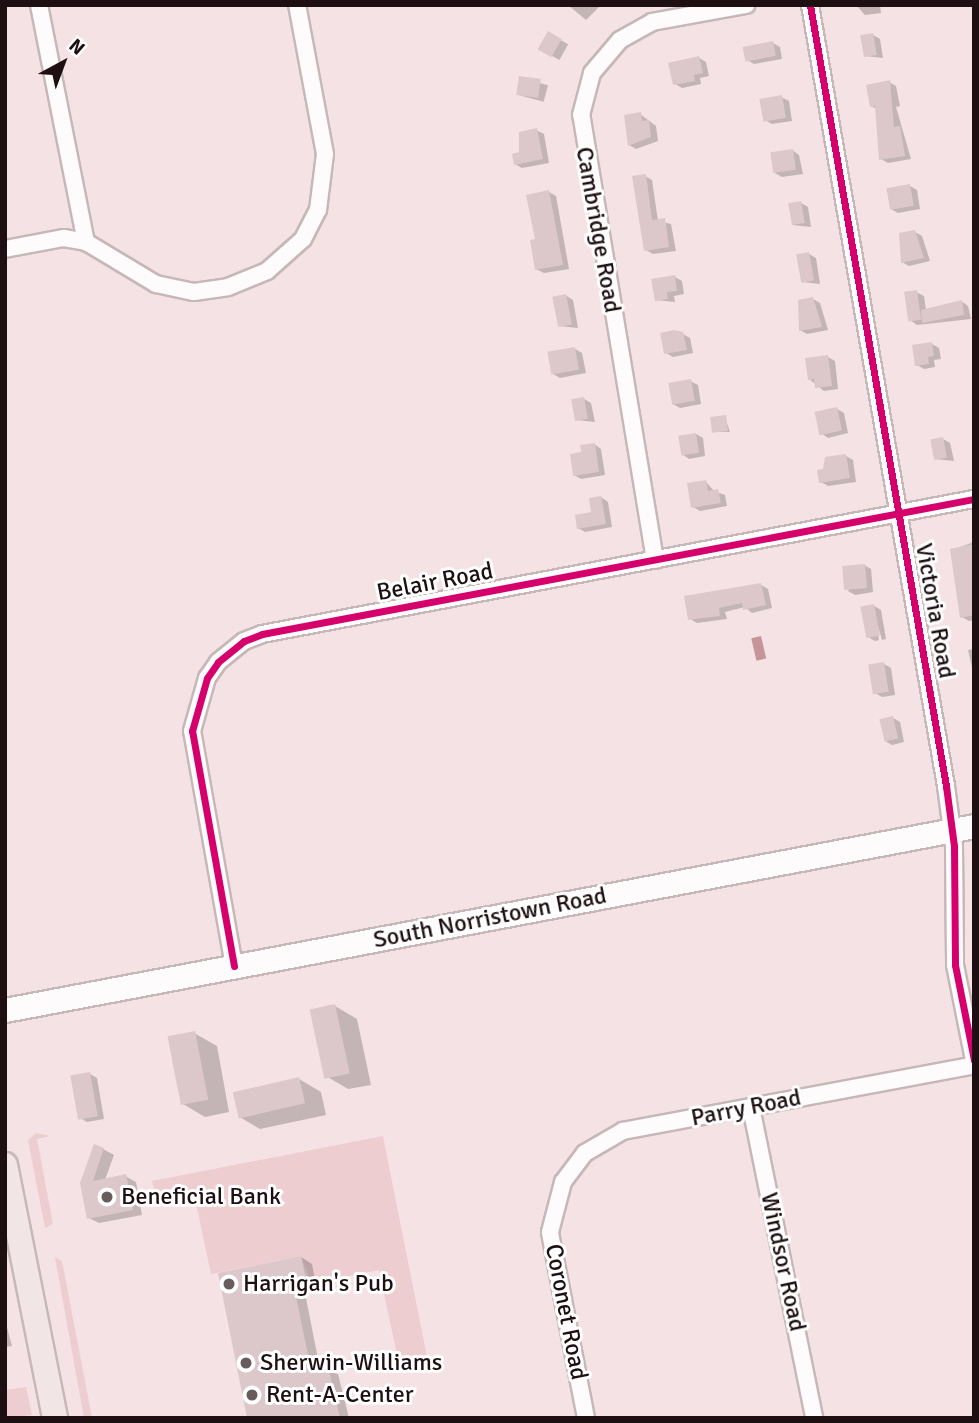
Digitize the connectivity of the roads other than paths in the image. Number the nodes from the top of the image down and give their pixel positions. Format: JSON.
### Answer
{"nodes":[{"id":1,"x":38,"y":5,"type":"edge"},
{"id":2,"x":297,"y":5,"type":"edge"},
{"id":3,"x":746,"y":5,"type":"edge"},
{"id":4,"x":810,"y":5,"type":"edge"},
{"id":5,"x":86,"y":242,"type":"junction"},
{"id":6,"x":5,"y":249,"type":"edge"},
{"id":7,"x":974,"y":499,"type":"edge"},
{"id":8,"x":899,"y":513,"type":"junction"},
{"id":9,"x":655,"y":560,"type":"junction"},
{"id":10,"x":963,"y":828,"type":"edge"},
{"id":11,"x":234,"y":966,"type":"junction"},
{"id":12,"x":5,"y":1010,"type":"edge"},
{"id":13,"x":974,"y":1063,"type":"edge"},
{"id":14,"x":751,"y":1107,"type":"junction"},
{"id":15,"x":5,"y":1166,"type":"edge"},
{"id":16,"x":554,"y":1206,"type":"joint"},
{"id":17,"x":55,"y":1418,"type":"edge"},
{"id":18,"x":586,"y":1418,"type":"edge"},
{"id":19,"x":814,"y":1418,"type":"edge"}],
"edges":[{"from":1,"to":5,"type":"street"},
{"from":2,"to":5,"type":"street"},
{"from":3,"to":9,"type":"street","name":"Cambridge Road"},
{"from":4,"to":8,"type":"street","name":"Victoria Road"},
{"from":5,"to":6,"type":"street"},
{"from":7,"to":8,"type":"street","name":"Belair Road"},
{"from":8,"to":9,"type":"street","name":"Belair Road"},
{"from":8,"to":10,"type":"street","name":"Victoria Road"},
{"from":9,"to":11,"type":"street","name":"Belair Road"},
{"from":10,"to":11,"type":"street","name":"South Norristown Road"},
{"from":10,"to":13,"type":"street","name":"Victoria Road"},
{"from":11,"to":12,"type":"street","name":"South Norristown Road"},
{"from":13,"to":14,"type":"street","name":"Parry Road"},
{"from":14,"to":16,"type":"street","name":"Parry Road"},
{"from":14,"to":19,"type":"street","name":"Windsor Road"},
{"from":15,"to":17,"type":"main road"},
{"from":16,"to":18,"type":"street","name":"Coronet Road"}]}
